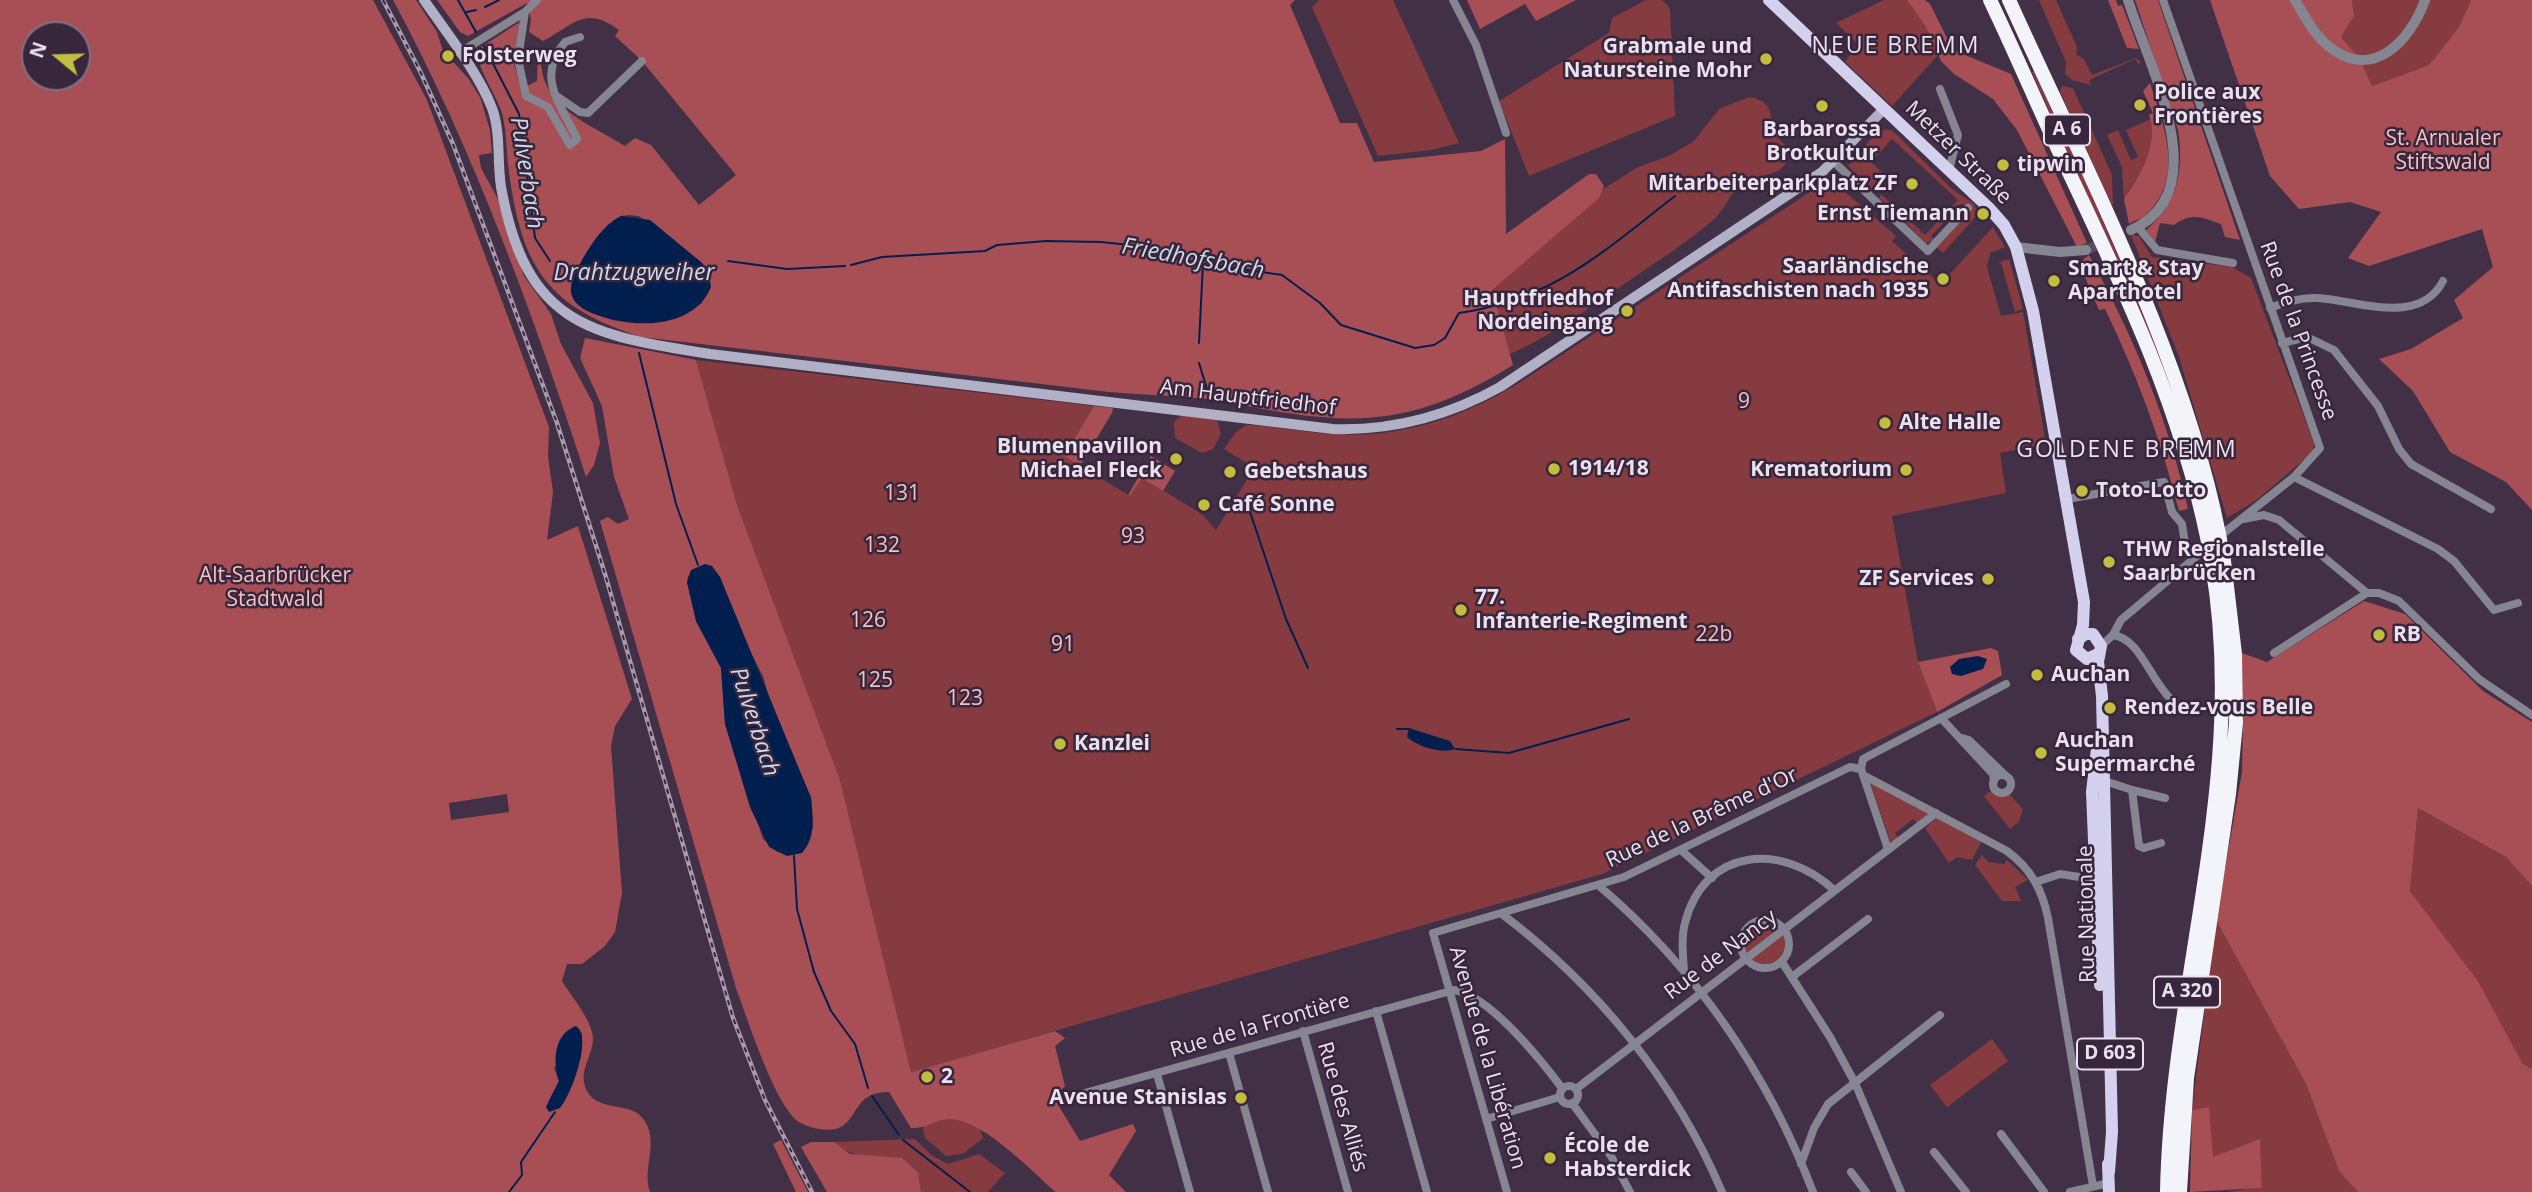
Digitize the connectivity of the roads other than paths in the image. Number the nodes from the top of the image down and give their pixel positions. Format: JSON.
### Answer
{"nodes":[{"id":1,"x":424,"y":0,"type":"edge"},
{"id":2,"x":537,"y":0,"type":"edge"},
{"id":3,"x":1453,"y":0,"type":"edge"},
{"id":4,"x":1769,"y":0,"type":"edge"},
{"id":5,"x":1990,"y":0,"type":"edge"},
{"id":6,"x":2009,"y":0,"type":"edge"},
{"id":7,"x":2128,"y":0,"type":"edge"},
{"id":8,"x":2163,"y":0,"type":"edge"},
{"id":9,"x":2295,"y":0,"type":"edge"},
{"id":10,"x":2425,"y":0,"type":"edge"},
{"id":11,"x":525,"y":12,"type":"junction"},
{"id":12,"x":580,"y":37,"type":"dead end"},
{"id":13,"x":459,"y":53,"type":"junction"},
{"id":14,"x":642,"y":61,"type":"dead end"},
{"id":15,"x":1940,"y":89,"type":"dead end"},
{"id":16,"x":556,"y":96,"type":"junction"},
{"id":17,"x":1884,"y":109,"type":"junction"},
{"id":18,"x":1506,"y":132,"type":"dead end"},
{"id":19,"x":1834,"y":162,"type":"junction"},
{"id":20,"x":1950,"y":170,"type":"junction"},
{"id":21,"x":1968,"y":208,"type":"dead end"},
{"id":22,"x":2134,"y":228,"type":"joint"},
{"id":23,"x":2016,"y":247,"type":"junction"},
{"id":24,"x":2086,"y":250,"type":"tunnel mouth"},
{"id":25,"x":2233,"y":263,"type":"dead end"},
{"id":26,"x":2444,"y":281,"type":"dead end"},
{"id":27,"x":2270,"y":308,"type":"junction"},
{"id":28,"x":2282,"y":343,"type":"junction"},
{"id":29,"x":2294,"y":477,"type":"junction"},
{"id":30,"x":2067,"y":499,"type":"junction"},
{"id":31,"x":2491,"y":509,"type":"dead end"},
{"id":32,"x":2209,"y":518,"type":"junction"},
{"id":33,"x":2239,"y":520,"type":"junction"},
{"id":34,"x":2213,"y":538,"type":"joint"},
{"id":35,"x":2076,"y":543,"type":"junction"},
{"id":36,"x":2185,"y":544,"type":"dead end"},
{"id":37,"x":2218,"y":563,"type":"junction"},
{"id":38,"x":2367,"y":593,"type":"junction"},
{"id":39,"x":2518,"y":603,"type":"dead end"},
{"id":40,"x":2113,"y":635,"type":"junction"},
{"id":41,"x":2078,"y":639,"type":"junction"},
{"id":42,"x":2095,"y":647,"type":"junction"},
{"id":43,"x":2274,"y":653,"type":"dead end"},
{"id":44,"x":2006,"y":684,"type":"dead end"},
{"id":45,"x":2187,"y":710,"type":"dead end"},
{"id":46,"x":2532,"y":715,"type":"edge"},
{"id":47,"x":1941,"y":718,"type":"junction"},
{"id":48,"x":1962,"y":738,"type":"junction"},
{"id":49,"x":1862,"y":772,"type":"junction"},
{"id":50,"x":2006,"y":776,"type":"junction"},
{"id":51,"x":2098,"y":777,"type":"junction"},
{"id":52,"x":1994,"y":781,"type":"junction"},
{"id":53,"x":2132,"y":790,"type":"junction"},
{"id":54,"x":2165,"y":798,"type":"dead end"},
{"id":55,"x":1936,"y":813,"type":"junction"},
{"id":56,"x":2161,"y":843,"type":"dead end"},
{"id":57,"x":1888,"y":849,"type":"junction"},
{"id":58,"x":1681,"y":850,"type":"junction"},
{"id":59,"x":2097,"y":877,"type":"junction"},
{"id":60,"x":1712,"y":878,"type":"junction"},
{"id":61,"x":2036,"y":882,"type":"junction"},
{"id":62,"x":1598,"y":885,"type":"junction"},
{"id":63,"x":1833,"y":890,"type":"junction"},
{"id":64,"x":1502,"y":914,"type":"junction"},
{"id":65,"x":1868,"y":919,"type":"dead end"},
{"id":66,"x":1784,"y":929,"type":"junction"},
{"id":67,"x":1433,"y":933,"type":"joint"},
{"id":68,"x":1746,"y":958,"type":"junction"},
{"id":69,"x":1782,"y":962,"type":"junction"},
{"id":70,"x":1684,"y":971,"type":"junction"},
{"id":71,"x":1792,"y":977,"type":"junction"},
{"id":72,"x":1449,"y":991,"type":"junction"},
{"id":73,"x":1702,"y":993,"type":"junction"},
{"id":74,"x":1376,"y":1011,"type":"junction"},
{"id":75,"x":1940,"y":1016,"type":"dead end"},
{"id":76,"x":1303,"y":1031,"type":"junction"},
{"id":77,"x":1635,"y":1044,"type":"junction"},
{"id":78,"x":1229,"y":1053,"type":"junction"},
{"id":79,"x":1157,"y":1074,"type":"junction"},
{"id":80,"x":1855,"y":1083,"type":"junction"},
{"id":81,"x":1576,"y":1089,"type":"junction"},
{"id":82,"x":1561,"y":1092,"type":"junction"},
{"id":83,"x":1081,"y":1094,"type":"dead end"},
{"id":84,"x":1572,"y":1103,"type":"junction"},
{"id":85,"x":1486,"y":1119,"type":"junction"},
{"id":86,"x":2001,"y":1134,"type":"dead end"},
{"id":87,"x":1934,"y":1152,"type":"dead end"},
{"id":88,"x":1801,"y":1164,"type":"junction"},
{"id":89,"x":1851,"y":1172,"type":"dead end"},
{"id":90,"x":2109,"y":1182,"type":"edge"},
{"id":91,"x":2094,"y":1185,"type":"junction"},
{"id":92,"x":1190,"y":1192,"type":"edge"},
{"id":93,"x":1268,"y":1192,"type":"edge"},
{"id":94,"x":1348,"y":1192,"type":"edge"},
{"id":95,"x":1427,"y":1192,"type":"edge"},
{"id":96,"x":1507,"y":1192,"type":"edge"},
{"id":97,"x":1630,"y":1192,"type":"edge"},
{"id":98,"x":1722,"y":1192,"type":"edge"},
{"id":99,"x":1813,"y":1192,"type":"edge"},
{"id":100,"x":1866,"y":1192,"type":"edge"},
{"id":101,"x":1901,"y":1192,"type":"edge"},
{"id":102,"x":1966,"y":1192,"type":"edge"},
{"id":103,"x":2044,"y":1192,"type":"edge"},
{"id":104,"x":2070,"y":1192,"type":"edge"},
{"id":105,"x":2167,"y":1192,"type":"edge"},
{"id":106,"x":2180,"y":1192,"type":"edge"}],
"edges":[{"from":1,"to":13,"type":"main road"},
{"from":2,"to":11,"type":"street"},
{"from":3,"to":18,"type":"street"},
{"from":4,"to":17,"type":"main road","name":"Metzer Straße"},
{"from":5,"to":32,"type":"highway","number":"A 6"},
{"from":6,"to":32,"type":"highway","number":"A 6"},
{"from":7,"to":22,"type":"street"},
{"from":8,"to":27,"type":"street","name":"Rue de la Princesse"},
{"from":9,"to":10,"type":"street"},
{"from":11,"to":13,"type":"street"},
{"from":11,"to":16,"type":"street"},
{"from":12,"to":16,"type":"street"},
{"from":13,"to":19,"type":"main road","name":"Am Hauptfriedhof"},
{"from":14,"to":16,"type":"street"},
{"from":15,"to":20,"type":"street"},
{"from":17,"to":19,"type":"main road","name":"Am Hauptfriedhof"},
{"from":17,"to":20,"type":"main road","name":"Metzer Straße"},
{"from":19,"to":21,"type":"street"},
{"from":20,"to":23,"type":"main road","name":"Metzer Straße"},
{"from":22,"to":25,"type":"street"},
{"from":23,"to":24,"type":"street"},
{"from":23,"to":30,"type":"main road","name":"Metzer Straße"},
{"from":26,"to":27,"type":"street"},
{"from":27,"to":28,"type":"street","name":"Rue de la Princesse"},
{"from":28,"to":29,"type":"street","name":"Rue de la Princesse"},
{"from":28,"to":31,"type":"street"},
{"from":29,"to":33,"type":"street","name":"Rue de la Princesse"},
{"from":29,"to":39,"type":"street"},
{"from":30,"to":35,"type":"main road","name":"Metzer Straße"},
{"from":30,"to":36,"type":"street"},
{"from":32,"to":34,"type":"highway","number":"A 6"},
{"from":33,"to":38,"type":"street"},
{"from":33,"to":40,"type":"street","name":"Rue de la Princesse"},
{"from":34,"to":37,"type":"highway","number":"A 320","bridge":true},
{"from":35,"to":41,"type":"main road","name":"Metzer Straße"},
{"from":35,"to":42,"type":"main road","name":"Metzer Straße"},
{"from":37,"to":105,"type":"highway","number":"A 320"},
{"from":37,"to":106,"type":"highway","number":"A 320"},
{"from":38,"to":43,"type":"street"},
{"from":38,"to":46,"type":"street"},
{"from":40,"to":42,"type":"street","name":"Rue de la Princesse"},
{"from":40,"to":45,"type":"street"},
{"from":41,"to":42,"type":"main road"},
{"from":41,"to":42,"type":"main road","number":"D 603"},
{"from":42,"to":51,"type":"main road","name":"Rue Nationale","number":"D 603"},
{"from":44,"to":47,"type":"street"},
{"from":47,"to":48,"type":"street"},
{"from":47,"to":49,"type":"street"},
{"from":48,"to":50,"type":"street"},
{"from":48,"to":52,"type":"street"},
{"from":49,"to":55,"type":"street"},
{"from":49,"to":57,"type":"street"},
{"from":49,"to":58,"type":"street","name":"Rue de la Brême d'Or"},
{"from":50,"to":52,"type":"street"},
{"from":50,"to":52,"type":"street"},
{"from":51,"to":53,"type":"street"},
{"from":51,"to":59,"type":"main road","name":"Rue Nationale","number":"D 603"},
{"from":53,"to":54,"type":"street"},
{"from":53,"to":56,"type":"street"},
{"from":55,"to":57,"type":"street","name":"Rue de Nancy"},
{"from":55,"to":61,"type":"street"},
{"from":57,"to":63,"type":"street","name":"Rue de Nancy"},
{"from":58,"to":60,"type":"street"},
{"from":58,"to":62,"type":"street","name":"Rue de la Brême d'Or"},
{"from":59,"to":61,"type":"street"},
{"from":59,"to":90,"type":"main road","name":"Rue Nationale","number":"D 603"},
{"from":60,"to":63,"type":"street"},
{"from":60,"to":70,"type":"street"},
{"from":61,"to":91,"type":"street"},
{"from":62,"to":64,"type":"street","name":"Rue de la Brême d'Or"},
{"from":62,"to":70,"type":"street"},
{"from":63,"to":66,"type":"street","name":"Rue de Nancy"},
{"from":64,"to":67,"type":"street","name":"Rue de la Brême d'Or"},
{"from":64,"to":77,"type":"street"},
{"from":65,"to":71,"type":"street"},
{"from":66,"to":68,"type":"street","name":"Rue de Nancy"},
{"from":66,"to":68,"type":"street"},
{"from":66,"to":69,"type":"street"},
{"from":67,"to":72,"type":"street","name":"Avenue de la Libération"},
{"from":68,"to":69,"type":"street"},
{"from":68,"to":73,"type":"street","name":"Rue de Nancy"},
{"from":69,"to":71,"type":"street"},
{"from":70,"to":73,"type":"street"},
{"from":71,"to":80,"type":"street"},
{"from":72,"to":74,"type":"street","name":"Rue de la Frontière"},
{"from":72,"to":82,"type":"street"},
{"from":72,"to":85,"type":"street","name":"Avenue de la Libération"},
{"from":73,"to":77,"type":"street","name":"Rue de Nancy"},
{"from":73,"to":88,"type":"street"},
{"from":74,"to":76,"type":"street","name":"Rue de la Frontière"},
{"from":74,"to":95,"type":"street"},
{"from":75,"to":80,"type":"street"},
{"from":76,"to":78,"type":"street","name":"Rue de la Frontière"},
{"from":76,"to":94,"type":"street","name":"Rue des Alliés"},
{"from":77,"to":81,"type":"street","name":"Rue de Nancy"},
{"from":77,"to":98,"type":"street"},
{"from":78,"to":79,"type":"street","name":"Rue de la Frontière"},
{"from":78,"to":93,"type":"street"},
{"from":79,"to":83,"type":"street","name":"Rue de la Frontière"},
{"from":79,"to":92,"type":"street"},
{"from":80,"to":88,"type":"street"},
{"from":80,"to":101,"type":"street"},
{"from":81,"to":82,"type":"street"},
{"from":81,"to":84,"type":"street"},
{"from":82,"to":84,"type":"street"},
{"from":82,"to":85,"type":"street"},
{"from":84,"to":97,"type":"street"},
{"from":85,"to":96,"type":"street","name":"Avenue de la Libération"},
{"from":86,"to":103,"type":"street"},
{"from":87,"to":102,"type":"street"},
{"from":88,"to":99,"type":"street"},
{"from":89,"to":100,"type":"street"},
{"from":90,"to":91,"type":"street"},
{"from":91,"to":104,"type":"street"}]}
